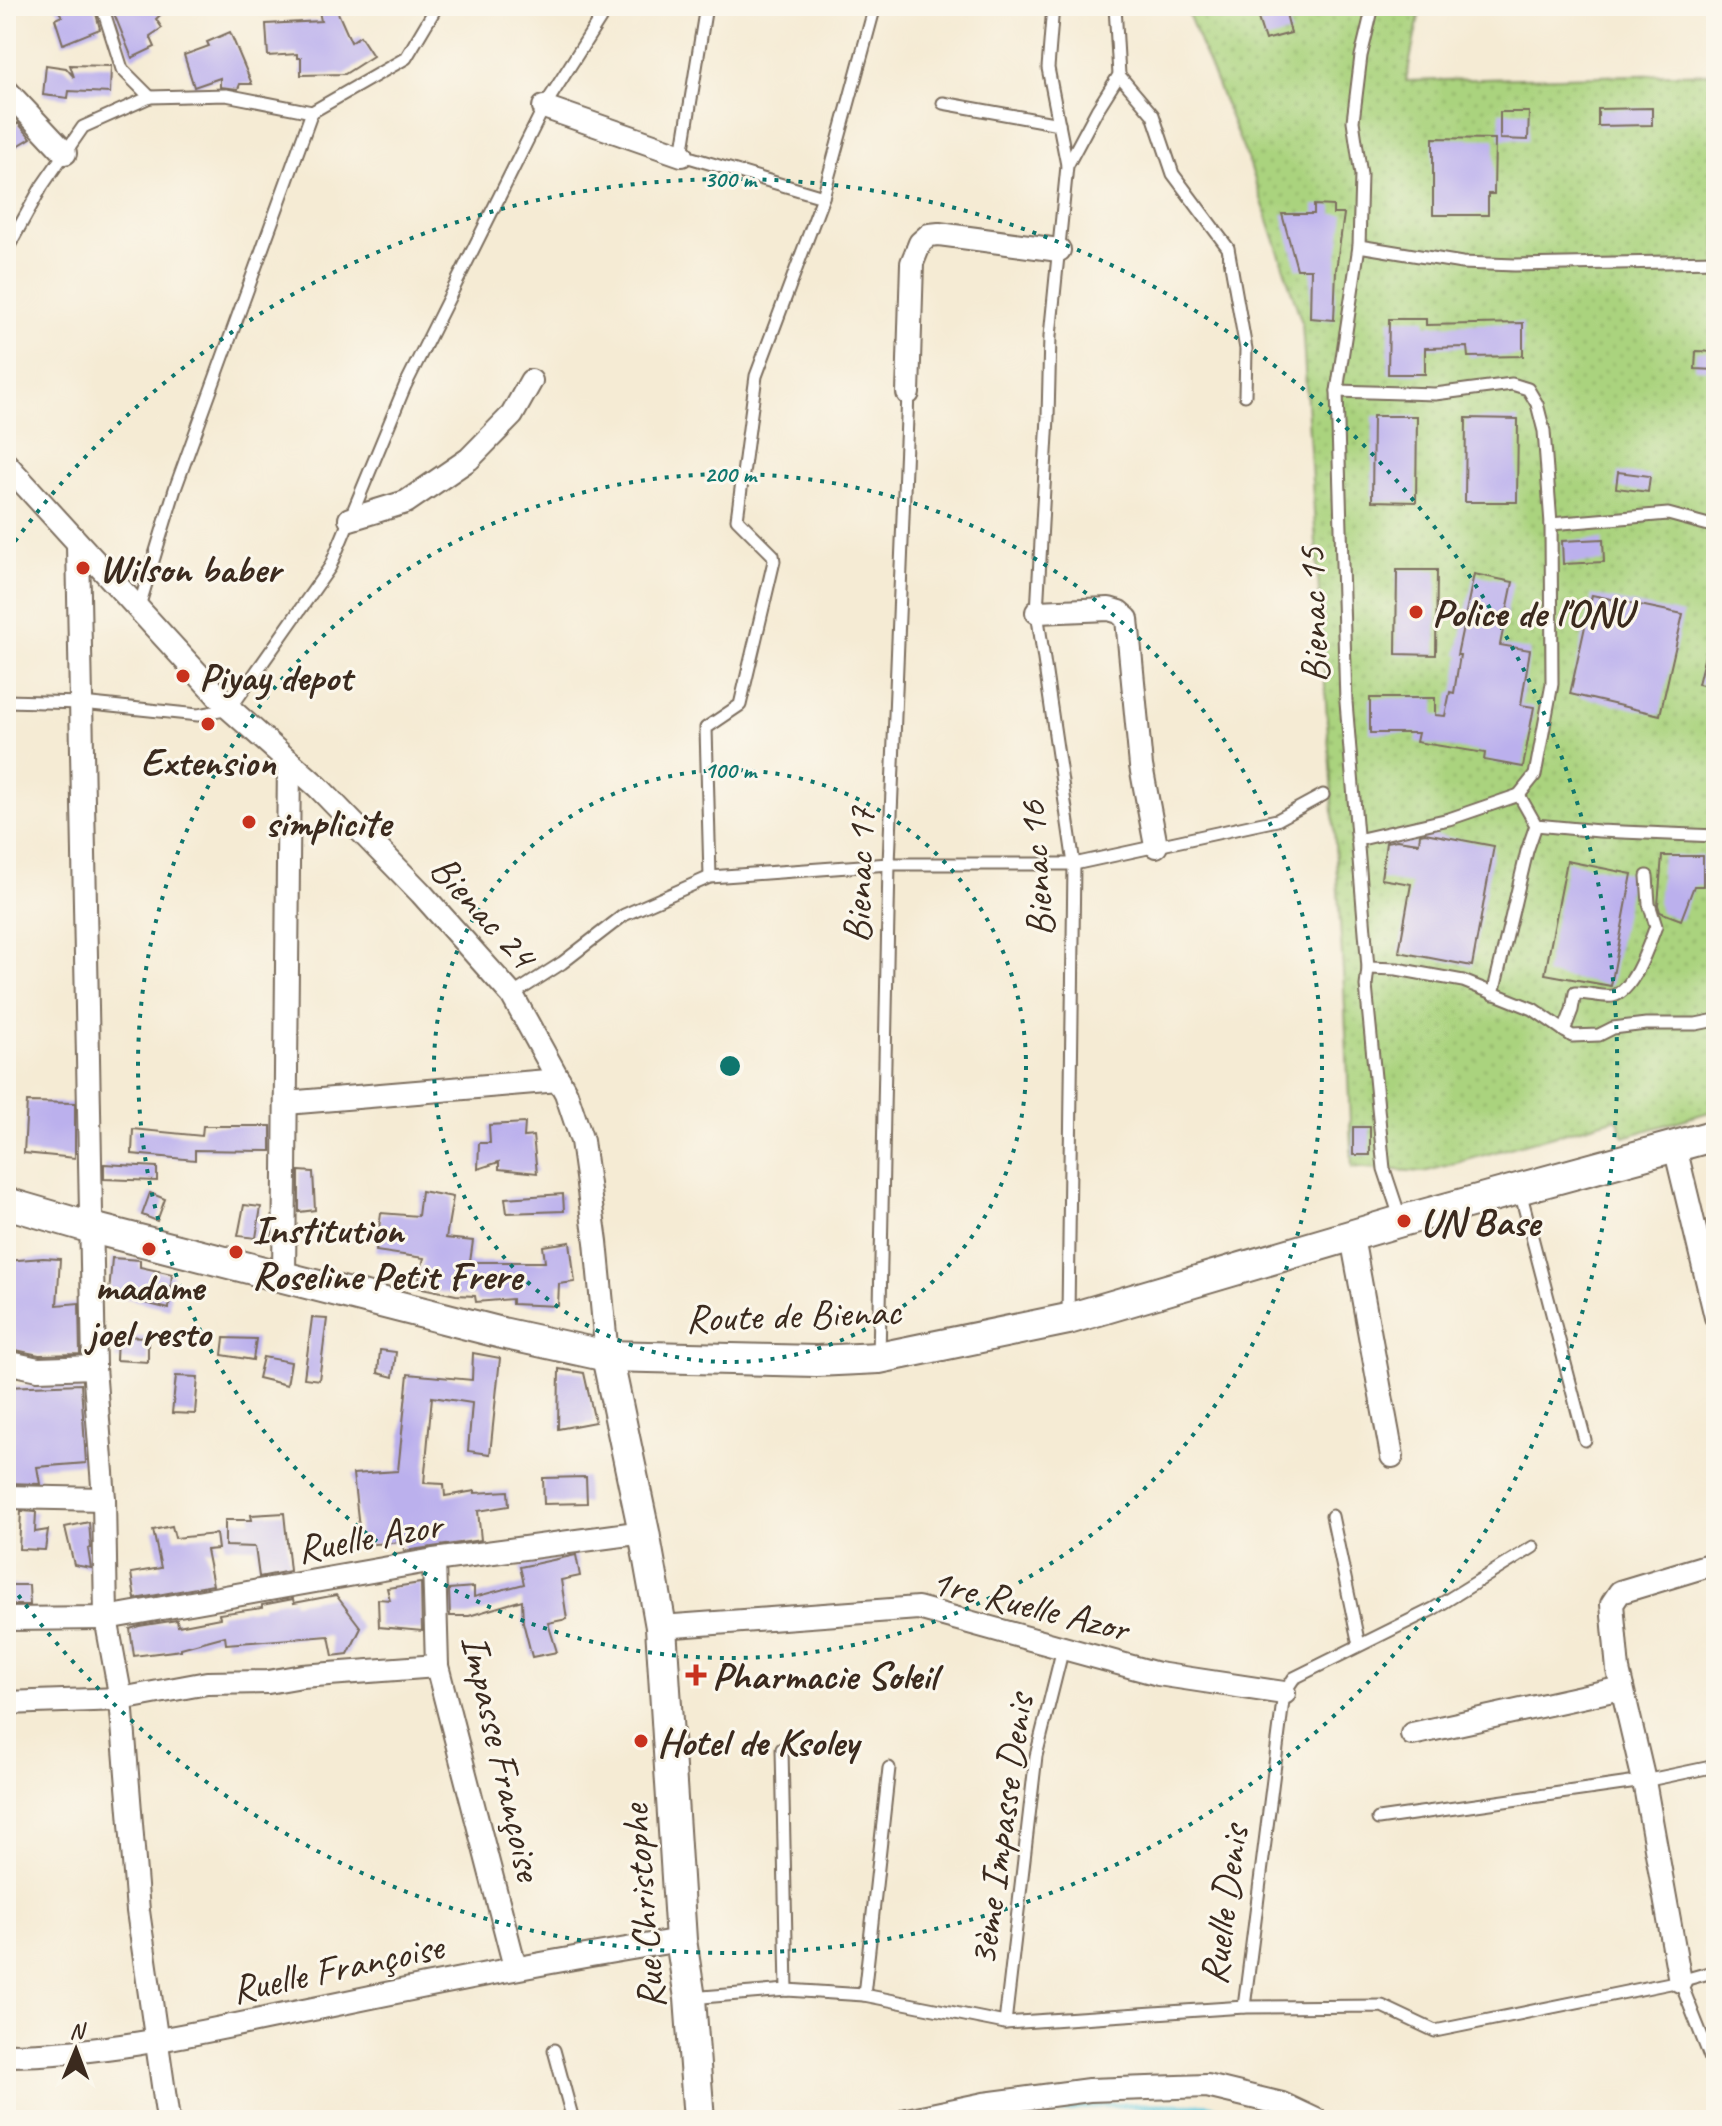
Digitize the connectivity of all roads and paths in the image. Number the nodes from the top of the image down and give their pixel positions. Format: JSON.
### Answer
{"nodes":[{"id":1,"x":102,"y":6,"type":"edge"},
{"id":2,"x":437,"y":6,"type":"edge"},
{"id":3,"x":706,"y":6,"type":"edge"},
{"id":4,"x":875,"y":6,"type":"edge"},
{"id":5,"x":1053,"y":6,"type":"edge"},
{"id":6,"x":1115,"y":6,"type":"edge"},
{"id":7,"x":1373,"y":6,"type":"edge"},
{"id":8,"x":607,"y":7,"type":"edge"},
{"id":9,"x":1119,"y":75,"type":"junction"},
{"id":10,"x":6,"y":90,"type":"edge"},
{"id":11,"x":150,"y":97,"type":"junction"},
{"id":12,"x":943,"y":103,"type":"dead end"},
{"id":13,"x":544,"y":107,"type":"junction"},
{"id":14,"x":312,"y":112,"type":"junction"},
{"id":15,"x":1059,"y":124,"type":"junction"},
{"id":16,"x":65,"y":153,"type":"junction"},
{"id":17,"x":682,"y":155,"type":"junction"},
{"id":18,"x":1067,"y":166,"type":"junction"},
{"id":19,"x":823,"y":197,"type":"junction"},
{"id":20,"x":1359,"y":246,"type":"junction"},
{"id":21,"x":1059,"y":250,"type":"junction"},
{"id":22,"x":6,"y":251,"type":"edge"},
{"id":23,"x":1716,"y":261,"type":"edge"},
{"id":24,"x":531,"y":381,"type":"dead end"},
{"id":25,"x":1337,"y":391,"type":"junction"},
{"id":26,"x":908,"y":393,"type":"joint"},
{"id":27,"x":1245,"y":395,"type":"dead end"},
{"id":28,"x":6,"y":464,"type":"edge"},
{"id":29,"x":350,"y":519,"type":"junction"},
{"id":30,"x":1551,"y":524,"type":"junction"},
{"id":31,"x":1716,"y":527,"type":"edge"},
{"id":32,"x":78,"y":545,"type":"junction"},
{"id":33,"x":138,"y":610,"type":"junction"},
{"id":34,"x":1037,"y":612,"type":"junction"},
{"id":35,"x":6,"y":701,"type":"edge"},
{"id":36,"x":82,"y":703,"type":"junction"},
{"id":37,"x":230,"y":709,"type":"junction"},
{"id":38,"x":289,"y":761,"type":"junction"},
{"id":39,"x":1323,"y":795,"type":"dead end"},
{"id":40,"x":1519,"y":795,"type":"junction"},
{"id":41,"x":1536,"y":825,"type":"junction"},
{"id":42,"x":1716,"y":836,"type":"edge"},
{"id":43,"x":1357,"y":840,"type":"junction"},
{"id":44,"x":1156,"y":846,"type":"junction"},
{"id":45,"x":889,"y":864,"type":"junction"},
{"id":46,"x":1074,"y":864,"type":"junction"},
{"id":47,"x":1647,"y":876,"type":"dead end"},
{"id":48,"x":710,"y":877,"type":"junction"},
{"id":49,"x":1368,"y":968,"type":"junction"},
{"id":50,"x":1493,"y":994,"type":"junction"},
{"id":51,"x":512,"y":995,"type":"junction"},
{"id":52,"x":1716,"y":1020,"type":"edge"},
{"id":53,"x":1564,"y":1031,"type":"junction"},
{"id":54,"x":559,"y":1080,"type":"junction"},
{"id":55,"x":286,"y":1103,"type":"junction"},
{"id":56,"x":1716,"y":1135,"type":"edge"},
{"id":57,"x":1675,"y":1147,"type":"junction"},
{"id":58,"x":1520,"y":1191,"type":"junction"},
{"id":59,"x":6,"y":1203,"type":"edge"},
{"id":60,"x":1401,"y":1221,"type":"junction"},
{"id":61,"x":92,"y":1228,"type":"junction"},
{"id":62,"x":1352,"y":1237,"type":"junction"},
{"id":63,"x":284,"y":1277,"type":"junction"},
{"id":64,"x":1716,"y":1317,"type":"edge"},
{"id":65,"x":1068,"y":1319,"type":"junction"},
{"id":66,"x":607,"y":1356,"type":"junction"},
{"id":67,"x":879,"y":1358,"type":"junction"},
{"id":68,"x":6,"y":1362,"type":"edge"},
{"id":69,"x":94,"y":1367,"type":"junction"},
{"id":70,"x":1585,"y":1440,"type":"dead end"},
{"id":71,"x":1392,"y":1456,"type":"dead end"},
{"id":72,"x":6,"y":1497,"type":"edge"},
{"id":73,"x":104,"y":1499,"type":"junction"},
{"id":74,"x":1332,"y":1516,"type":"dead end"},
{"id":75,"x":644,"y":1532,"type":"junction"},
{"id":76,"x":1533,"y":1547,"type":"dead end"},
{"id":77,"x":434,"y":1560,"type":"junction"},
{"id":78,"x":1716,"y":1563,"type":"edge"},
{"id":79,"x":106,"y":1618,"type":"junction"},
{"id":80,"x":6,"y":1619,"type":"edge"},
{"id":81,"x":661,"y":1627,"type":"junction"},
{"id":82,"x":1359,"y":1645,"type":"junction"},
{"id":83,"x":1063,"y":1648,"type":"junction"},
{"id":84,"x":437,"y":1666,"type":"junction"},
{"id":85,"x":1622,"y":1688,"type":"junction"},
{"id":86,"x":1284,"y":1693,"type":"junction"},
{"id":87,"x":121,"y":1699,"type":"junction"},
{"id":88,"x":6,"y":1703,"type":"edge"},
{"id":89,"x":1412,"y":1734,"type":"dead end"},
{"id":90,"x":782,"y":1749,"type":"dead end"},
{"id":91,"x":1716,"y":1766,"type":"edge"},
{"id":92,"x":889,"y":1768,"type":"dead end"},
{"id":93,"x":1644,"y":1781,"type":"junction"},
{"id":94,"x":1378,"y":1819,"type":"dead end"},
{"id":95,"x":681,"y":1940,"type":"junction"},
{"id":96,"x":515,"y":1967,"type":"junction"},
{"id":97,"x":1716,"y":1971,"type":"edge"},
{"id":98,"x":1680,"y":1981,"type":"junction"},
{"id":99,"x":787,"y":1990,"type":"junction"},
{"id":100,"x":864,"y":1995,"type":"junction"},
{"id":101,"x":690,"y":1998,"type":"junction"},
{"id":102,"x":1244,"y":2007,"type":"junction"},
{"id":103,"x":1005,"y":2023,"type":"junction"},
{"id":104,"x":156,"y":2041,"type":"junction"},
{"id":105,"x":554,"y":2050,"type":"dead end"},
{"id":106,"x":6,"y":2055,"type":"edge"},
{"id":107,"x":1716,"y":2072,"type":"edge"},
{"id":108,"x":168,"y":2120,"type":"edge"},
{"id":109,"x":573,"y":2120,"type":"edge"},
{"id":110,"x":699,"y":2120,"type":"edge"},
{"id":111,"x":907,"y":2120,"type":"edge"},
{"id":112,"x":1316,"y":2120,"type":"edge"}],
"edges":[{"from":1,"to":11,"type":"lane"},
{"from":2,"to":14,"type":"lane"},
{"from":3,"to":17,"type":"lane"},
{"from":4,"to":19,"type":"lane"},
{"from":5,"to":15,"type":"lane"},
{"from":6,"to":9,"type":"lane"},
{"from":7,"to":20,"type":"lane","name":"Bienac 15"},
{"from":8,"to":13,"type":"lane"},
{"from":9,"to":18,"type":"lane"},
{"from":9,"to":27,"type":"lane"},
{"from":10,"to":16,"type":"street"},
{"from":11,"to":14,"type":"lane"},
{"from":11,"to":16,"type":"lane"},
{"from":12,"to":15,"type":"lane"},
{"from":13,"to":17,"type":"street"},
{"from":13,"to":29,"type":"lane"},
{"from":14,"to":33,"type":"lane"},
{"from":15,"to":18,"type":"lane"},
{"from":16,"to":22,"type":"lane"},
{"from":17,"to":19,"type":"lane"},
{"from":18,"to":21,"type":"lane","name":"Bienac 16"},
{"from":19,"to":48,"type":"lane"},
{"from":20,"to":23,"type":"lane"},
{"from":20,"to":25,"type":"lane","name":"Bienac 15"},
{"from":21,"to":26,"type":"street"},
{"from":21,"to":34,"type":"lane","name":"Bienac 16"},
{"from":24,"to":29,"type":"street"},
{"from":25,"to":30,"type":"lane"},
{"from":25,"to":43,"type":"lane","name":"Bienac 15"},
{"from":26,"to":45,"type":"lane","name":"Bienac 17"},
{"from":28,"to":32,"type":"street","name":"Bienac 24"},
{"from":29,"to":37,"type":"lane"},
{"from":30,"to":31,"type":"lane"},
{"from":30,"to":40,"type":"lane"},
{"from":32,"to":33,"type":"street","name":"Bienac 24"},
{"from":32,"to":36,"type":"street"},
{"from":33,"to":37,"type":"street","name":"Bienac 24"},
{"from":34,"to":44,"type":"street"},
{"from":34,"to":46,"type":"lane","name":"Bienac 16"},
{"from":35,"to":36,"type":"lane"},
{"from":36,"to":37,"type":"lane"},
{"from":36,"to":61,"type":"street"},
{"from":37,"to":38,"type":"street","name":"Bienac 24"},
{"from":38,"to":51,"type":"street","name":"Bienac 24"},
{"from":38,"to":55,"type":"street"},
{"from":39,"to":44,"type":"lane"},
{"from":40,"to":41,"type":"lane"},
{"from":40,"to":43,"type":"lane"},
{"from":41,"to":42,"type":"lane"},
{"from":41,"to":50,"type":"lane"},
{"from":43,"to":49,"type":"lane","name":"Bienac 15"},
{"from":44,"to":46,"type":"lane"},
{"from":45,"to":46,"type":"lane"},
{"from":45,"to":48,"type":"lane"},
{"from":45,"to":67,"type":"lane","name":"Bienac 17"},
{"from":46,"to":65,"type":"lane","name":"Bienac 16"},
{"from":47,"to":53,"type":"lane"},
{"from":48,"to":51,"type":"lane"},
{"from":49,"to":50,"type":"lane"},
{"from":49,"to":60,"type":"lane","name":"Bienac 15"},
{"from":50,"to":53,"type":"lane"},
{"from":51,"to":54,"type":"street","name":"Bienac 24"},
{"from":52,"to":53,"type":"lane"},
{"from":54,"to":55,"type":"street"},
{"from":54,"to":66,"type":"street","name":"Bienac 24"},
{"from":55,"to":63,"type":"street"},
{"from":56,"to":57,"type":"main road","name":"Route de Bienac"},
{"from":57,"to":58,"type":"main road","name":"Route de Bienac"},
{"from":57,"to":64,"type":"street"},
{"from":58,"to":60,"type":"main road","name":"Route de Bienac"},
{"from":58,"to":70,"type":"lane"},
{"from":59,"to":61,"type":"main road","name":"Route de Bienac"},
{"from":60,"to":62,"type":"main road","name":"Route de Bienac"},
{"from":61,"to":63,"type":"main road","name":"Route de Bienac"},
{"from":61,"to":69,"type":"street"},
{"from":62,"to":65,"type":"main road","name":"Route de Bienac"},
{"from":62,"to":71,"type":"street"},
{"from":63,"to":66,"type":"main road","name":"Route de Bienac"},
{"from":65,"to":67,"type":"main road","name":"Route de Bienac"},
{"from":66,"to":67,"type":"main road","name":"Route de Bienac"},
{"from":66,"to":75,"type":"main road","name":"Rue Christophe"},
{"from":68,"to":69,"type":"street"},
{"from":69,"to":73,"type":"street"},
{"from":72,"to":73,"type":"street"},
{"from":73,"to":79,"type":"street"},
{"from":74,"to":82,"type":"lane"},
{"from":75,"to":77,"type":"street","name":"Ruelle Azor"},
{"from":75,"to":81,"type":"main road","name":"Rue Christophe"},
{"from":76,"to":82,"type":"lane"},
{"from":77,"to":79,"type":"street","name":"Ruelle Azor"},
{"from":77,"to":84,"type":"street","name":"Impasse Françoise"},
{"from":78,"to":85,"type":"street"},
{"from":79,"to":80,"type":"street","name":"Ruelle Azor"},
{"from":79,"to":87,"type":"street"},
{"from":81,"to":83,"type":"street","name":"1re Ruelle Azor"},
{"from":81,"to":95,"type":"main road","name":"Rue Christophe"},
{"from":82,"to":86,"type":"lane"},
{"from":83,"to":86,"type":"street","name":"1re Ruelle Azor"},
{"from":83,"to":103,"type":"lane","name":"3ème Impasse Denis"},
{"from":84,"to":87,"type":"street"},
{"from":84,"to":96,"type":"street","name":"Impasse Françoise"},
{"from":85,"to":89,"type":"street"},
{"from":85,"to":93,"type":"street"},
{"from":86,"to":102,"type":"lane","name":"Ruelle Denis"},
{"from":87,"to":88,"type":"street"},
{"from":87,"to":104,"type":"street"},
{"from":90,"to":99,"type":"lane"},
{"from":91,"to":93,"type":"lane"},
{"from":92,"to":100,"type":"lane"},
{"from":93,"to":94,"type":"lane"},
{"from":93,"to":98,"type":"street"},
{"from":95,"to":96,"type":"street","name":"Ruelle Françoise"},
{"from":95,"to":101,"type":"main road","name":"Rue Christophe"},
{"from":96,"to":104,"type":"street","name":"Ruelle Françoise"},
{"from":97,"to":98,"type":"lane"},
{"from":98,"to":102,"type":"lane"},
{"from":98,"to":107,"type":"lane"},
{"from":99,"to":100,"type":"lane","name":"Ruelle Denis"},
{"from":99,"to":101,"type":"lane","name":"Ruelle Denis"},
{"from":100,"to":103,"type":"lane","name":"Ruelle Denis"},
{"from":101,"to":110,"type":"main road","name":"Rue Christophe"},
{"from":102,"to":103,"type":"lane","name":"Ruelle Denis"},
{"from":104,"to":106,"type":"street","name":"Ruelle Françoise"},
{"from":104,"to":108,"type":"street"},
{"from":105,"to":109,"type":"lane"},
{"from":111,"to":112,"type":"street"}]}
